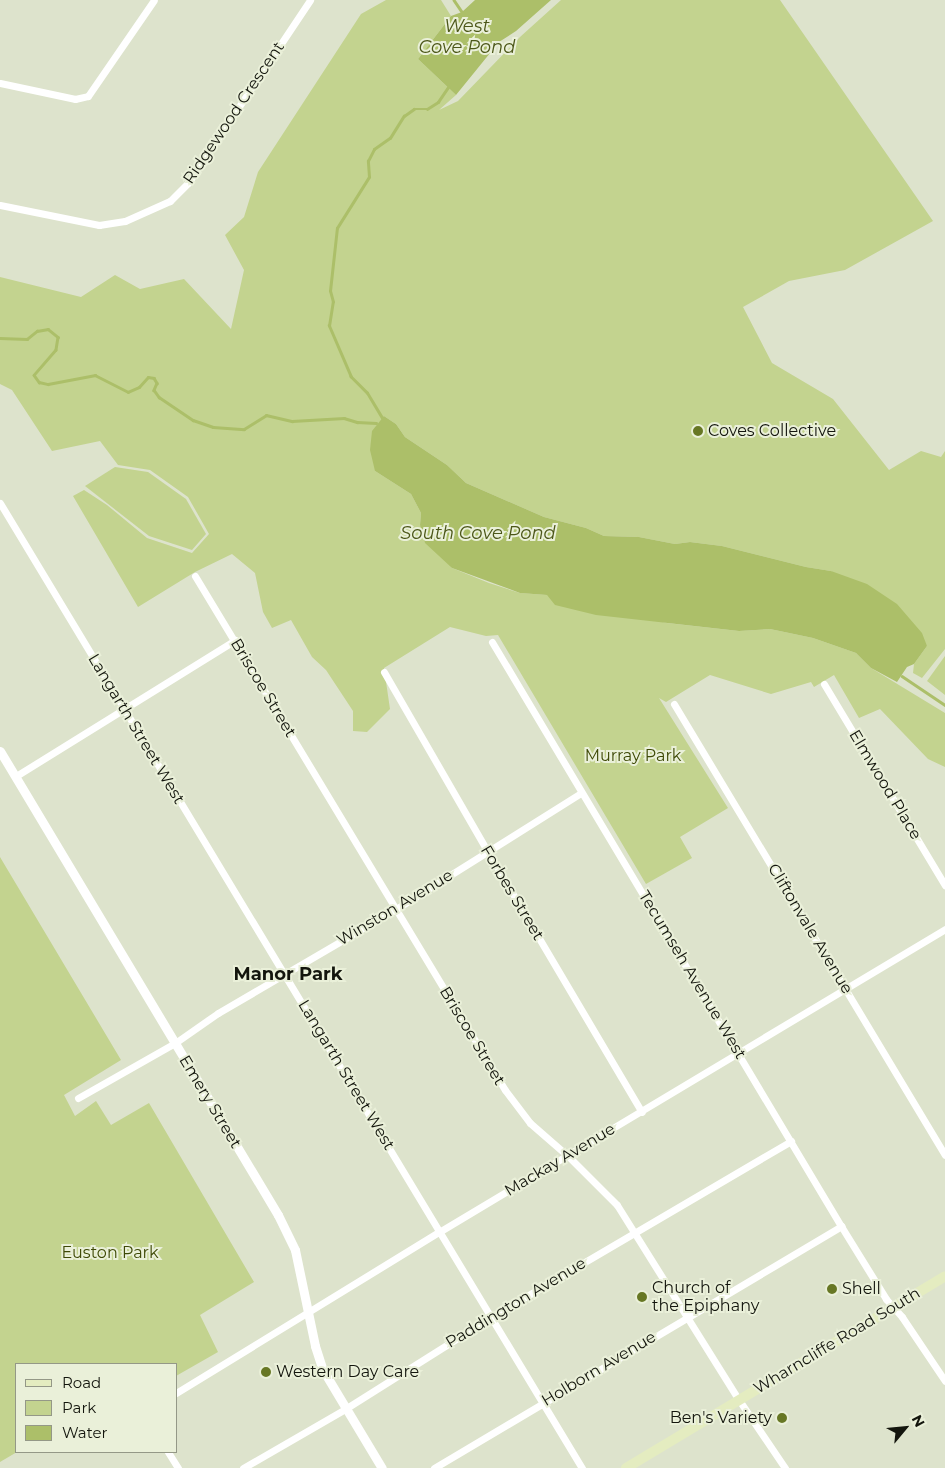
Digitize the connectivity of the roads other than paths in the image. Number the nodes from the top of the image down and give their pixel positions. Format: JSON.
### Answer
{"nodes":[{"id":1,"x":154,"y":0,"type":"edge"},
{"id":2,"x":310,"y":0,"type":"edge"},
{"id":3,"x":0,"y":84,"type":"edge"},
{"id":4,"x":0,"y":205,"type":"edge"},
{"id":5,"x":0,"y":504,"type":"edge"},
{"id":6,"x":195,"y":576,"type":"dead end"},
{"id":7,"x":235,"y":640,"type":"junction"},
{"id":8,"x":492,"y":642,"type":"dead end"},
{"id":9,"x":384,"y":672,"type":"dead end"},
{"id":10,"x":824,"y":684,"type":"dead end"},
{"id":11,"x":674,"y":704,"type":"dead end"},
{"id":12,"x":124,"y":708,"type":"junction"},
{"id":13,"x":0,"y":751,"type":"edge"},
{"id":14,"x":16,"y":776,"type":"junction"},
{"id":15,"x":581,"y":793,"type":"junction"},
{"id":16,"x":488,"y":852,"type":"junction"},
{"id":17,"x":945,"y":885,"type":"edge"},
{"id":18,"x":396,"y":909,"type":"junction"},
{"id":19,"x":945,"y":928,"type":"edge"},
{"id":20,"x":285,"y":974,"type":"junction"},
{"id":21,"x":845,"y":988,"type":"junction"},
{"id":22,"x":175,"y":1043,"type":"junction"},
{"id":23,"x":739,"y":1054,"type":"junction"},
{"id":24,"x":78,"y":1098,"type":"dead end"},
{"id":25,"x":642,"y":1112,"type":"junction"},
{"id":26,"x":790,"y":1141,"type":"junction"},
{"id":27,"x":945,"y":1155,"type":"edge"},
{"id":28,"x":568,"y":1156,"type":"junction"},
{"id":29,"x":841,"y":1226,"type":"junction"},
{"id":30,"x":440,"y":1232,"type":"junction"},
{"id":31,"x":635,"y":1232,"type":"junction"},
{"id":32,"x":945,"y":1276,"type":"edge"},
{"id":33,"x":893,"y":1307,"type":"junction"},
{"id":34,"x":308,"y":1311,"type":"junction"},
{"id":35,"x":688,"y":1316,"type":"junction"},
{"id":36,"x":491,"y":1317,"type":"junction"},
{"id":37,"x":945,"y":1381,"type":"edge"},
{"id":38,"x":178,"y":1392,"type":"edge"},
{"id":39,"x":739,"y":1400,"type":"junction"},
{"id":40,"x":542,"y":1403,"type":"junction"},
{"id":41,"x":345,"y":1408,"type":"junction"},
{"id":42,"x":169,"y":1453,"type":"edge"},
{"id":43,"x":178,"y":1468,"type":"edge"},
{"id":44,"x":243,"y":1468,"type":"edge"},
{"id":45,"x":382,"y":1468,"type":"edge"},
{"id":46,"x":434,"y":1468,"type":"edge"},
{"id":47,"x":582,"y":1468,"type":"edge"},
{"id":48,"x":626,"y":1468,"type":"edge"},
{"id":49,"x":785,"y":1468,"type":"edge"}],
"edges":[{"from":1,"to":3,"type":"street"},
{"from":2,"to":4,"type":"street","name":"Ridgewood Crescent"},
{"from":5,"to":12,"type":"street","name":"Langarth Street West"},
{"from":6,"to":7,"type":"street","name":"Briscoe Street"},
{"from":7,"to":12,"type":"street"},
{"from":7,"to":18,"type":"street","name":"Briscoe Street"},
{"from":8,"to":15,"type":"street","name":"Tecumseh Avenue West"},
{"from":9,"to":16,"type":"street","name":"Forbes Street"},
{"from":10,"to":17,"type":"street","name":"Elmwood Place"},
{"from":11,"to":21,"type":"street","name":"Cliftonvale Avenue"},
{"from":12,"to":14,"type":"street"},
{"from":12,"to":20,"type":"street","name":"Langarth Street West"},
{"from":13,"to":14,"type":"street","name":"Emery Street"},
{"from":14,"to":22,"type":"street","name":"Emery Street"},
{"from":15,"to":16,"type":"street","name":"Winston Avenue"},
{"from":15,"to":23,"type":"street","name":"Tecumseh Avenue West"},
{"from":16,"to":18,"type":"street","name":"Winston Avenue"},
{"from":16,"to":25,"type":"street","name":"Forbes Street"},
{"from":18,"to":20,"type":"street","name":"Winston Avenue"},
{"from":18,"to":28,"type":"street","name":"Briscoe Street"},
{"from":19,"to":21,"type":"street","name":"Mackay Avenue"},
{"from":20,"to":22,"type":"street","name":"Winston Avenue"},
{"from":20,"to":30,"type":"street","name":"Langarth Street West"},
{"from":21,"to":23,"type":"street","name":"Mackay Avenue"},
{"from":21,"to":27,"type":"street","name":"Cliftonvale Avenue"},
{"from":22,"to":24,"type":"street","name":"Winston Avenue"},
{"from":22,"to":34,"type":"street","name":"Emery Street"},
{"from":23,"to":25,"type":"street","name":"Mackay Avenue"},
{"from":23,"to":26,"type":"street","name":"Tecumseh Avenue West"},
{"from":25,"to":28,"type":"street","name":"Mackay Avenue"},
{"from":26,"to":29,"type":"street","name":"Tecumseh Avenue West"},
{"from":26,"to":31,"type":"street","name":"Paddington Avenue"},
{"from":28,"to":30,"type":"street","name":"Mackay Avenue"},
{"from":28,"to":31,"type":"street","name":"Briscoe Street"},
{"from":29,"to":33,"type":"street","name":"Tecumseh Avenue West"},
{"from":29,"to":35,"type":"street","name":"Holborn Avenue"},
{"from":30,"to":34,"type":"street","name":"Mackay Avenue"},
{"from":30,"to":36,"type":"street","name":"Langarth Street West"},
{"from":31,"to":35,"type":"street","name":"Briscoe Street"},
{"from":31,"to":36,"type":"street","name":"Paddington Avenue"},
{"from":32,"to":33,"type":"main road","name":"Wharncliffe Road South"},
{"from":33,"to":37,"type":"street","name":"Tecumseh Avenue West"},
{"from":33,"to":39,"type":"main road","name":"Wharncliffe Road South"},
{"from":34,"to":38,"type":"street","name":"Mackay Avenue"},
{"from":34,"to":41,"type":"street","name":"Emery Street"},
{"from":35,"to":39,"type":"street","name":"Briscoe Street"},
{"from":35,"to":40,"type":"street","name":"Holborn Avenue"},
{"from":36,"to":40,"type":"street","name":"Langarth Street West"},
{"from":36,"to":41,"type":"street","name":"Paddington Avenue"},
{"from":39,"to":48,"type":"main road","name":"Wharncliffe Road South"},
{"from":39,"to":49,"type":"street","name":"Briscoe Street"},
{"from":40,"to":46,"type":"street","name":"Holborn Avenue"},
{"from":40,"to":47,"type":"street","name":"Langarth Street West"},
{"from":41,"to":44,"type":"street","name":"Paddington Avenue"},
{"from":41,"to":45,"type":"street","name":"Emery Street"},
{"from":42,"to":43,"type":"street"}]}
